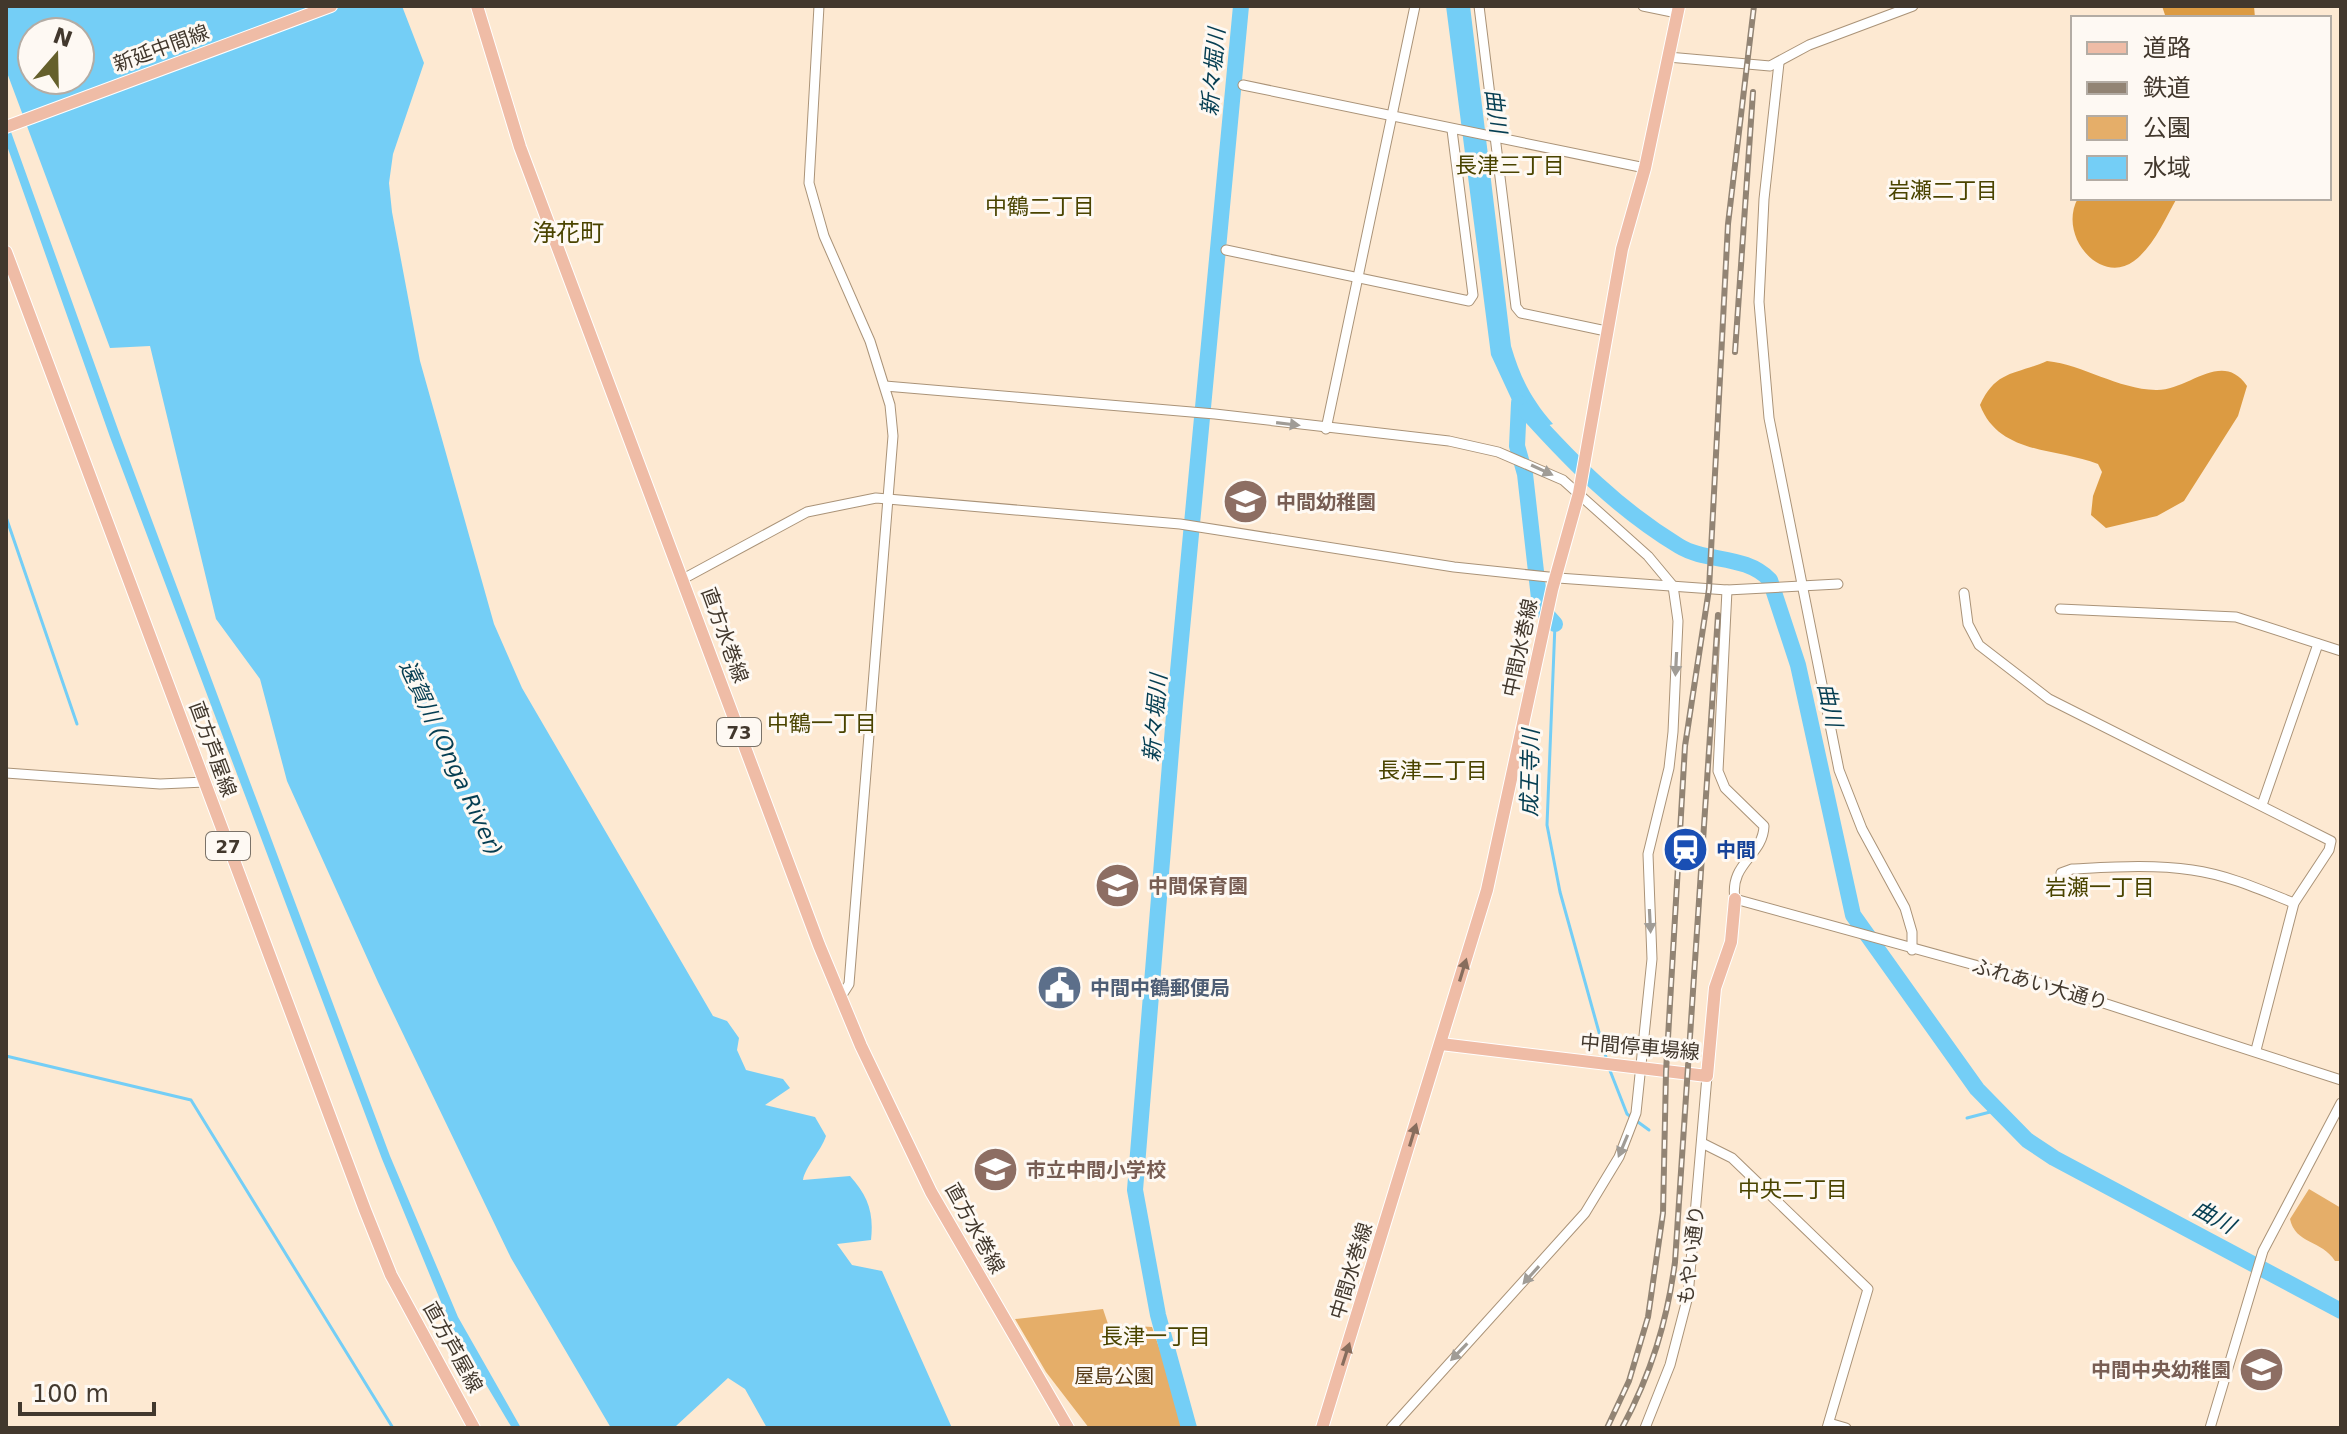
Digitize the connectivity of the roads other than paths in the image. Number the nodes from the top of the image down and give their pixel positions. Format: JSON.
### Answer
{"nodes":[{"id":1,"x":331,"y":6,"type":"edge"},
{"id":2,"x":477,"y":6,"type":"edge"},
{"id":3,"x":819,"y":6,"type":"edge"},
{"id":4,"x":1415,"y":6,"type":"edge"},
{"id":5,"x":1479,"y":6,"type":"edge"},
{"id":6,"x":1643,"y":6,"type":"edge"},
{"id":7,"x":1913,"y":6,"type":"edge"},
{"id":8,"x":1678,"y":10,"type":"edge"},
{"id":9,"x":1668,"y":57,"type":"junction"},
{"id":10,"x":1779,"y":63,"type":"junction"},
{"id":11,"x":1243,"y":85,"type":"dead end"},
{"id":12,"x":1392,"y":117,"type":"junction"},
{"id":13,"x":6,"y":127,"type":"edge"},
{"id":14,"x":1455,"y":130,"type":"junction"},
{"id":15,"x":1493,"y":137,"type":"junction"},
{"id":16,"x":1645,"y":168,"type":"junction"},
{"id":17,"x":1226,"y":250,"type":"dead end"},
{"id":18,"x":6,"y":252,"type":"edge"},
{"id":19,"x":1357,"y":279,"type":"junction"},
{"id":20,"x":1606,"y":331,"type":"junction"},
{"id":21,"x":885,"y":386,"type":"junction"},
{"id":22,"x":1326,"y":429,"type":"junction"},
{"id":23,"x":1580,"y":488,"type":"junction"},
{"id":24,"x":890,"y":499,"type":"junction"},
{"id":25,"x":1558,"y":578,"type":"junction"},
{"id":26,"x":683,"y":579,"type":"junction"},
{"id":27,"x":1838,"y":584,"type":"dead end"},
{"id":28,"x":1802,"y":585,"type":"junction"},
{"id":29,"x":1673,"y":586,"type":"junction"},
{"id":30,"x":1732,"y":590,"type":"junction"},
{"id":31,"x":1964,"y":593,"type":"dead end"},
{"id":32,"x":2060,"y":609,"type":"dead end"},
{"id":33,"x":2318,"y":644,"type":"junction"},
{"id":34,"x":2341,"y":651,"type":"edge"},
{"id":35,"x":6,"y":773,"type":"edge"},
{"id":36,"x":205,"y":782,"type":"junction"},
{"id":37,"x":2262,"y":805,"type":"junction"},
{"id":38,"x":2061,"y":873,"type":"dead end"},
{"id":39,"x":1735,"y":899,"type":"junction"},
{"id":40,"x":2294,"y":903,"type":"junction"},
{"id":41,"x":1912,"y":950,"type":"junction"},
{"id":42,"x":840,"y":998,"type":"junction"},
{"id":43,"x":1441,"y":1044,"type":"junction"},
{"id":44,"x":2256,"y":1050,"type":"junction"},
{"id":45,"x":1642,"y":1071,"type":"junction"},
{"id":46,"x":1707,"y":1076,"type":"junction"},
{"id":47,"x":2341,"y":1080,"type":"edge"},
{"id":48,"x":2341,"y":1103,"type":"edge"},
{"id":49,"x":1702,"y":1143,"type":"junction"},
{"id":50,"x":1828,"y":1425,"type":"edge"},
{"id":51,"x":474,"y":1428,"type":"edge"},
{"id":52,"x":1068,"y":1428,"type":"edge"},
{"id":53,"x":1322,"y":1428,"type":"edge"},
{"id":54,"x":1391,"y":1428,"type":"edge"},
{"id":55,"x":1645,"y":1428,"type":"edge"},
{"id":56,"x":1846,"y":1428,"type":"edge"},
{"id":57,"x":2210,"y":1428,"type":"edge"}],
"edges":[{"from":1,"to":13,"type":"main road","name":"新延中間線"},
{"from":2,"to":26,"type":"main road","name":"直方水巻線","number":"73"},
{"from":3,"to":21,"type":"street"},
{"from":4,"to":12,"type":"street"},
{"from":5,"to":15,"type":"street"},
{"from":6,"to":8,"type":"street"},
{"from":7,"to":10,"type":"street"},
{"from":8,"to":9,"type":"main road","name":"中間水巻線"},
{"from":9,"to":10,"type":"street"},
{"from":9,"to":16,"type":"main road","name":"中間水巻線"},
{"from":10,"to":28,"type":"street"},
{"from":11,"to":12,"type":"street"},
{"from":12,"to":14,"type":"street"},
{"from":12,"to":19,"type":"street"},
{"from":14,"to":15,"type":"street"},
{"from":14,"to":19,"type":"street"},
{"from":15,"to":16,"type":"street"},
{"from":15,"to":20,"type":"street"},
{"from":16,"to":20,"type":"main road","name":"中間水巻線"},
{"from":17,"to":19,"type":"street"},
{"from":18,"to":36,"type":"main road","name":"直方芦屋線","number":"27"},
{"from":19,"to":22,"type":"street"},
{"from":20,"to":23,"type":"main road","name":"中間水巻線"},
{"from":21,"to":22,"type":"street","one_way":true},
{"from":21,"to":24,"type":"street"},
{"from":22,"to":23,"type":"street","one_way":true},
{"from":23,"to":25,"type":"main road","name":"中間水巻線"},
{"from":23,"to":29,"type":"street"},
{"from":24,"to":25,"type":"street"},
{"from":24,"to":26,"type":"street"},
{"from":24,"to":42,"type":"street"},
{"from":25,"to":29,"type":"street"},
{"from":43,"to":25,"type":"main road","name":"中間水巻線","one_way":true},
{"from":26,"to":42,"type":"main road","name":"直方水巻線","number":"73"},
{"from":27,"to":28,"type":"street"},
{"from":28,"to":30,"type":"street"},
{"from":28,"to":41,"type":"street"},
{"from":29,"to":30,"type":"street"},
{"from":29,"to":45,"type":"street","one_way":true},
{"from":30,"to":39,"type":"street"},
{"from":31,"to":37,"type":"street"},
{"from":32,"to":33,"type":"street"},
{"from":33,"to":34,"type":"street"},
{"from":33,"to":37,"type":"street"},
{"from":35,"to":36,"type":"street"},
{"from":36,"to":51,"type":"main road","name":"直方芦屋線","number":"27"},
{"from":37,"to":40,"type":"street"},
{"from":38,"to":40,"type":"street"},
{"from":39,"to":41,"type":"street","name":"ふれあい大通り"},
{"from":39,"to":46,"type":"main road","name":"中間停車場線"},
{"from":40,"to":44,"type":"street"},
{"from":41,"to":44,"type":"street","name":"ふれあい大通り"},
{"from":42,"to":52,"type":"main road","name":"直方水巻線","number":"73"},
{"from":43,"to":45,"type":"main road","name":"中間停車場線"},
{"from":53,"to":43,"type":"main road","name":"中間水巻線","one_way":true},
{"from":44,"to":47,"type":"street","name":"ふれあい大通り"},
{"from":45,"to":46,"type":"main road","name":"中間停車場線"},
{"from":45,"to":54,"type":"street","one_way":true},
{"from":46,"to":49,"type":"street","name":"もやい通り"},
{"from":48,"to":57,"type":"street"},
{"from":49,"to":50,"type":"street"},
{"from":49,"to":55,"type":"street","name":"もやい通り"},
{"from":50,"to":56,"type":"street"}]}
